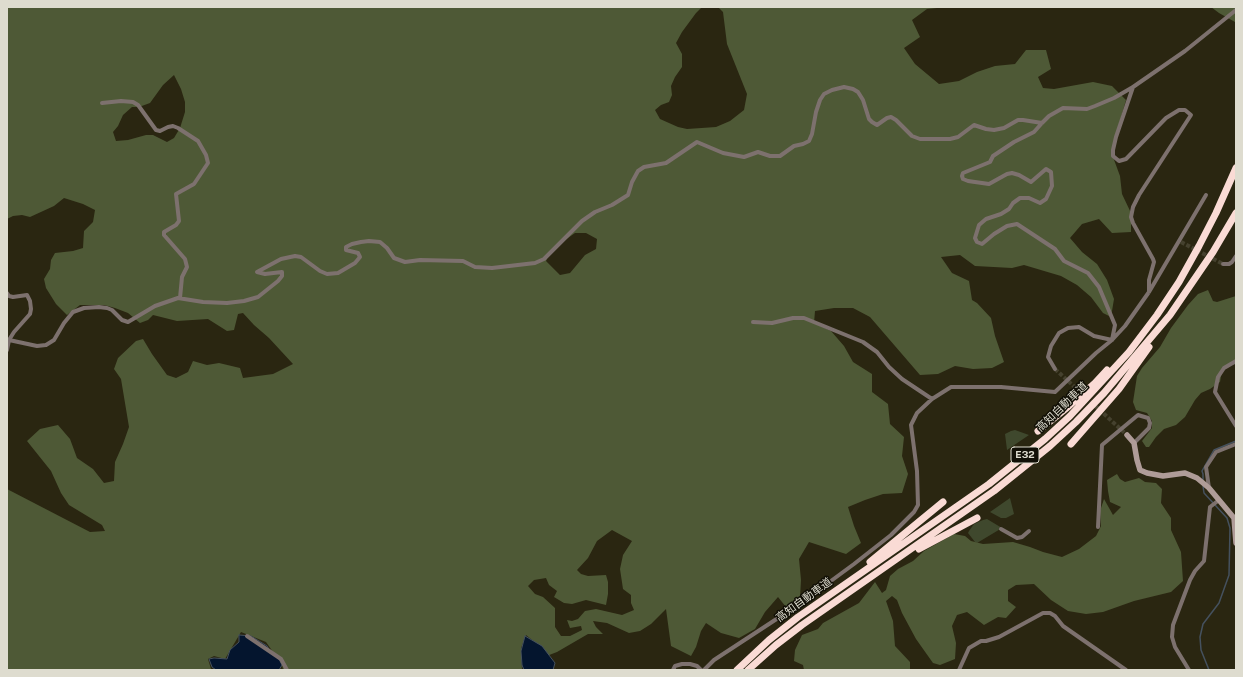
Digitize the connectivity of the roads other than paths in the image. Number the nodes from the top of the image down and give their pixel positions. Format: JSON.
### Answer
{"nodes":[{"id":1,"x":1236,"y":10,"type":"edge"},
{"id":2,"x":1133,"y":87,"type":"junction"},
{"id":3,"x":102,"y":103,"type":"dead end"},
{"id":4,"x":1042,"y":122,"type":"junction"},
{"id":5,"x":1236,"y":168,"type":"edge"},
{"id":6,"x":1206,"y":195,"type":"dead end"},
{"id":7,"x":1236,"y":213,"type":"edge"},
{"id":8,"x":1236,"y":256,"type":"edge"},
{"id":9,"x":1223,"y":264,"type":"dead end"},
{"id":10,"x":1150,"y":292,"type":"junction"},
{"id":11,"x":7,"y":293,"type":"edge"},
{"id":12,"x":180,"y":298,"type":"junction"},
{"id":13,"x":1157,"y":315,"type":"junction"},
{"id":14,"x":1170,"y":315,"type":"junction"},
{"id":15,"x":753,"y":322,"type":"dead end"},
{"id":16,"x":9,"y":340,"type":"junction"},
{"id":17,"x":1112,"y":340,"type":"junction"},
{"id":18,"x":7,"y":350,"type":"edge"},
{"id":19,"x":1236,"y":361,"type":"edge"},
{"id":20,"x":1055,"y":369,"type":"tunnel mouth"},
{"id":21,"x":932,"y":399,"type":"junction"},
{"id":22,"x":1236,"y":426,"type":"edge"},
{"id":23,"x":1038,"y":430,"type":"dead end"},
{"id":24,"x":1126,"y":435,"type":"tunnel mouth"},
{"id":25,"x":1071,"y":444,"type":"dead end"},
{"id":26,"x":1134,"y":444,"type":"junction"},
{"id":27,"x":1236,"y":444,"type":"edge"},
{"id":28,"x":1208,"y":486,"type":"junction"},
{"id":29,"x":943,"y":502,"type":"dead end"},
{"id":30,"x":1216,"y":502,"type":"junction"},
{"id":31,"x":977,"y":518,"type":"dead end"},
{"id":32,"x":1235,"y":525,"type":"edge"},
{"id":33,"x":1098,"y":527,"type":"dead end"},
{"id":34,"x":1001,"y":529,"type":"dead end"},
{"id":35,"x":1029,"y":531,"type":"dead end"},
{"id":36,"x":1236,"y":543,"type":"edge"},
{"id":37,"x":824,"y":598,"type":"junction"},
{"id":38,"x":829,"y":605,"type":"junction"},
{"id":39,"x":247,"y":636,"type":"dead end"},
{"id":40,"x":287,"y":670,"type":"edge"},
{"id":41,"x":673,"y":670,"type":"edge"},
{"id":42,"x":703,"y":670,"type":"edge"},
{"id":43,"x":737,"y":670,"type":"edge"},
{"id":44,"x":748,"y":670,"type":"edge"},
{"id":45,"x":959,"y":670,"type":"edge"},
{"id":46,"x":1126,"y":670,"type":"edge"},
{"id":47,"x":1188,"y":670,"type":"edge"}],
"edges":[{"from":1,"to":2,"type":"street"},
{"from":2,"to":4,"type":"street"},
{"from":2,"to":10,"type":"street"},
{"from":3,"to":12,"type":"street"},
{"from":4,"to":12,"type":"street"},
{"from":4,"to":17,"type":"street"},
{"from":5,"to":13,"type":"highway","name":"高知自動車道","number":"E32"},
{"from":6,"to":10,"type":"street"},
{"from":7,"to":14,"type":"highway","name":"高知自動車道","number":"E32"},
{"from":8,"to":9,"type":"street"},
{"from":10,"to":17,"type":"street"},
{"from":11,"to":16,"type":"street"},
{"from":12,"to":16,"type":"street"},
{"from":13,"to":23,"type":"highway"},
{"from":13,"to":37,"type":"highway","name":"高知自動車道","number":"E32"},
{"from":14,"to":25,"type":"highway"},
{"from":14,"to":38,"type":"highway","name":"高知自動車道","number":"E32"},
{"from":15,"to":21,"type":"street"},
{"from":16,"to":18,"type":"street"},
{"from":17,"to":20,"type":"street"},
{"from":17,"to":21,"type":"street"},
{"from":19,"to":22,"type":"street"},
{"from":21,"to":42,"type":"street"},
{"from":24,"to":26,"type":"street"},
{"from":26,"to":28,"type":"street"},
{"from":26,"to":33,"type":"street"},
{"from":27,"to":28,"type":"street"},
{"from":28,"to":30,"type":"street"},
{"from":29,"to":37,"type":"highway"},
{"from":30,"to":32,"type":"street"},
{"from":30,"to":47,"type":"street"},
{"from":31,"to":38,"type":"highway"},
{"from":32,"to":36,"type":"street"},
{"from":34,"to":35,"type":"street"},
{"from":37,"to":43,"type":"highway","name":"高知自動車道","number":"E32"},
{"from":38,"to":44,"type":"highway","name":"高知自動車道","number":"E32"},
{"from":39,"to":40,"type":"street"},
{"from":41,"to":42,"type":"street"},
{"from":45,"to":46,"type":"street"}]}
